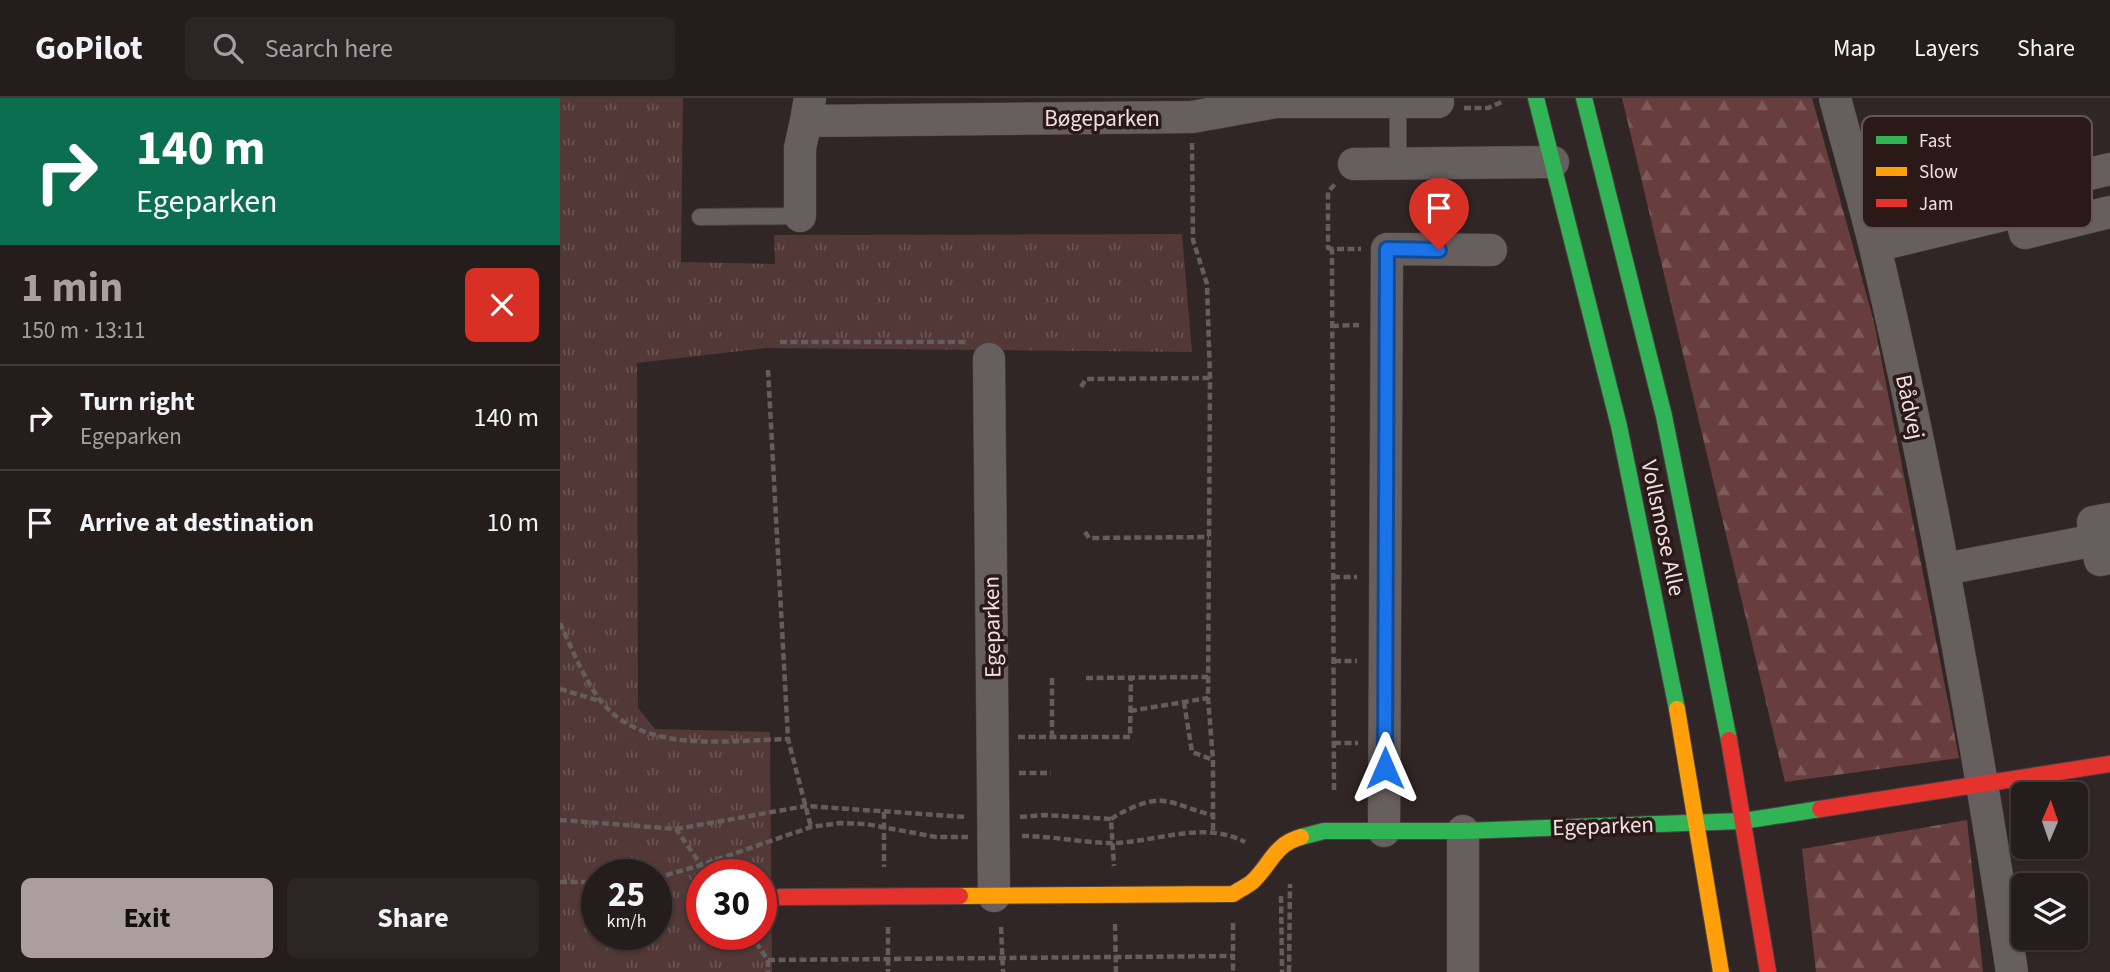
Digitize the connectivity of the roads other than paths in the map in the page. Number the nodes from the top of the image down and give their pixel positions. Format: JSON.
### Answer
{"nodes":[{"id":1,"x":1536,"y":98,"type":"edge"},
{"id":2,"x":1584,"y":98,"type":"edge"},
{"id":3,"x":1835,"y":98,"type":"edge"},
{"id":4,"x":1276,"y":100,"type":"edge"},
{"id":5,"x":1398,"y":102,"type":"junction"},
{"id":6,"x":1438,"y":102,"type":"road end"},
{"id":7,"x":808,"y":109,"type":"edge"},
{"id":8,"x":1553,"y":162,"type":"junction"},
{"id":9,"x":1354,"y":164,"type":"dead end"},
{"id":10,"x":1398,"y":164,"type":"junction"},
{"id":11,"x":2110,"y":169,"type":"edge"},
{"id":12,"x":2092,"y":173,"type":"edge"},
{"id":13,"x":1862,"y":198,"type":"edge"},
{"id":14,"x":2110,"y":212,"type":"edge"},
{"id":15,"x":800,"y":216,"type":"joint"},
{"id":16,"x":2092,"y":216,"type":"edge"},
{"id":17,"x":700,"y":217,"type":"dead end"},
{"id":18,"x":1870,"y":228,"type":"edge"},
{"id":19,"x":1950,"y":228,"type":"edge"},
{"id":20,"x":2024,"y":228,"type":"edge"},
{"id":21,"x":2045,"y":228,"type":"edge"},
{"id":22,"x":1875,"y":246,"type":"junction"},
{"id":23,"x":1491,"y":250,"type":"dead end"},
{"id":24,"x":989,"y":359,"type":"road end"},
{"id":25,"x":2105,"y":539,"type":"edge"},
{"id":26,"x":1944,"y":569,"type":"junction"},
{"id":27,"x":2110,"y":764,"type":"edge"},
{"id":28,"x":1983,"y":785,"type":"junction"},
{"id":29,"x":1743,"y":821,"type":"junction"},
{"id":30,"x":1696,"y":824,"type":"junction"},
{"id":31,"x":1384,"y":831,"type":"junction"},
{"id":32,"x":1463,"y":831,"type":"junction"},
{"id":33,"x":994,"y":896,"type":"junction"},
{"id":34,"x":780,"y":897,"type":"dead end"},
{"id":35,"x":1463,"y":972,"type":"edge"},
{"id":36,"x":1721,"y":972,"type":"edge"},
{"id":37,"x":1768,"y":972,"type":"edge"},
{"id":38,"x":2012,"y":972,"type":"edge"}],
"edges":[{"from":1,"to":8,"type":"street","name":"Vollsmose Alle"},
{"from":2,"to":29,"type":"street","name":"Vollsmose Alle"},
{"from":3,"to":13,"type":"street","name":"Bådvej"},
{"from":4,"to":5,"type":"street","name":"Bøgeparken"},
{"from":4,"to":7,"type":"street","name":"Bøgeparken"},
{"from":5,"to":6,"type":"street","name":"Bøgeparken"},
{"from":5,"to":10,"type":"lane"},
{"from":7,"to":15,"type":"street","name":"Bøgeparken"},
{"from":8,"to":10,"type":"street"},
{"from":8,"to":30,"type":"street","name":"Vollsmose Alle"},
{"from":9,"to":10,"type":"street"},
{"from":11,"to":12,"type":"street"},
{"from":14,"to":16,"type":"street"},
{"from":15,"to":17,"type":"lane"},
{"from":18,"to":22,"type":"street","name":"Bådvej"},
{"from":19,"to":22,"type":"street"},
{"from":20,"to":21,"type":"street"},
{"from":22,"to":26,"type":"street","name":"Bådvej"},
{"from":23,"to":31,"type":"street"},
{"from":24,"to":33,"type":"street","name":"Egeparken"},
{"from":25,"to":26,"type":"street"},
{"from":26,"to":28,"type":"street","name":"Bådvej"},
{"from":27,"to":28,"type":"street"},
{"from":28,"to":29,"type":"street"},
{"from":28,"to":38,"type":"street","name":"Bådvej"},
{"from":29,"to":30,"type":"street","name":"Egeparken"},
{"from":29,"to":37,"type":"street","name":"Vollsmose Alle"},
{"from":30,"to":32,"type":"street","name":"Egeparken"},
{"from":30,"to":36,"type":"street","name":"Vollsmose Alle"},
{"from":31,"to":32,"type":"street","name":"Egeparken"},
{"from":31,"to":33,"type":"street","name":"Egeparken"},
{"from":32,"to":35,"type":"street"},
{"from":33,"to":34,"type":"street","name":"Egeparken"}]}
